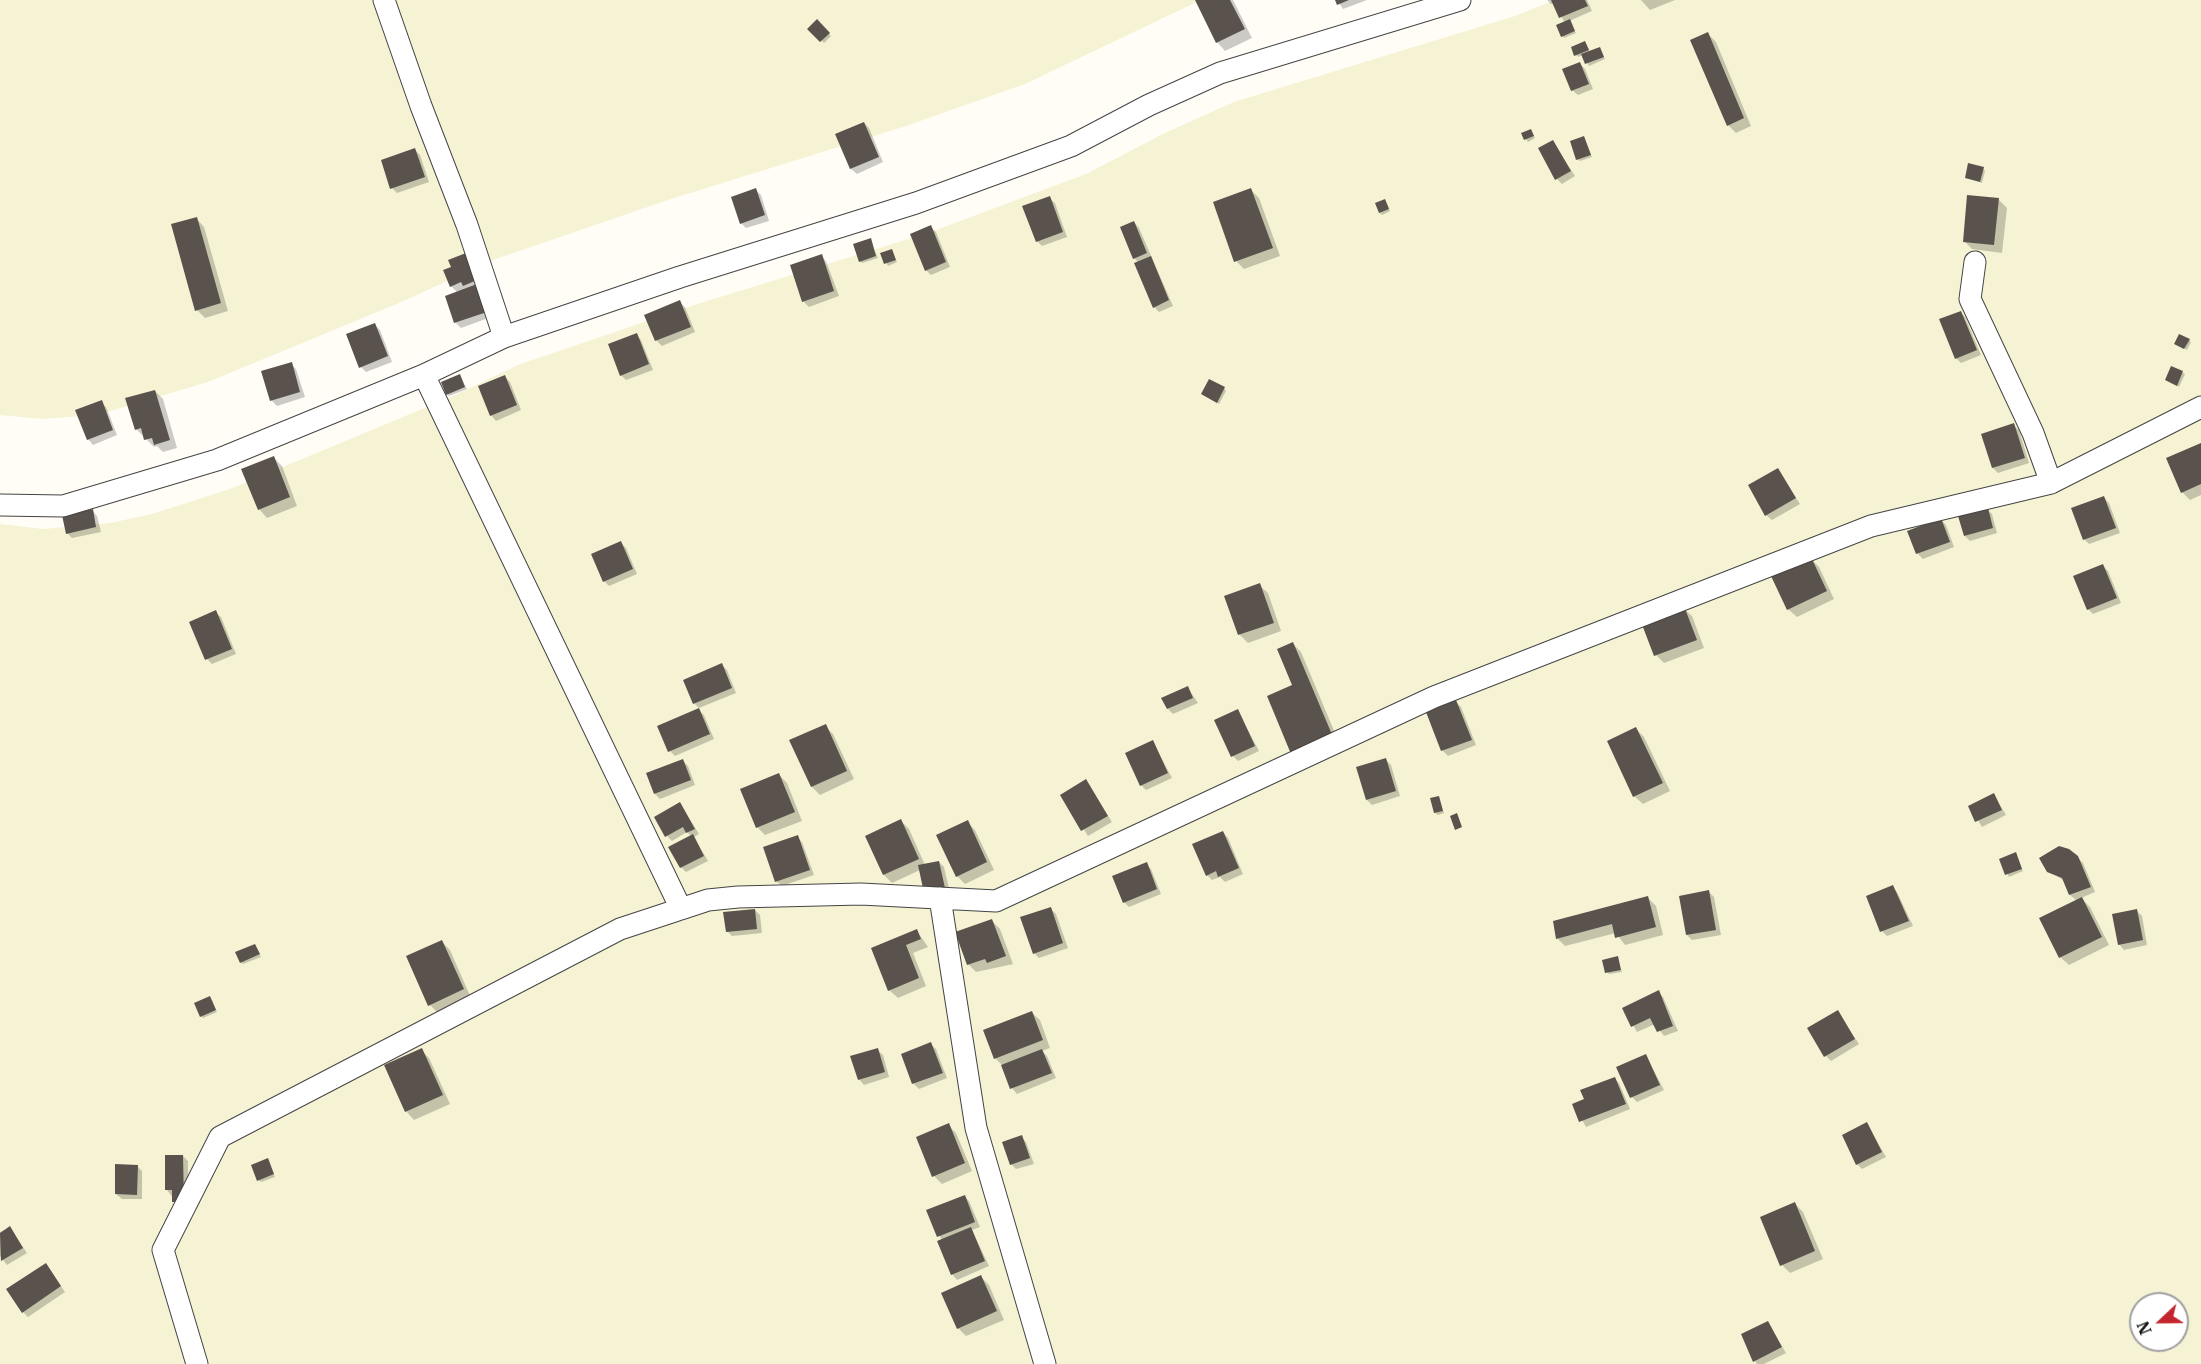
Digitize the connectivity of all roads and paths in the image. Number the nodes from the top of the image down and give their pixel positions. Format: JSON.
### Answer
{"nodes":[{"id":1,"x":384,"y":0,"type":"edge"},
{"id":2,"x":1460,"y":0,"type":"edge"},
{"id":3,"x":1975,"y":262,"type":"dead end"},
{"id":4,"x":504,"y":337,"type":"junction"},
{"id":5,"x":424,"y":375,"type":"junction"},
{"id":6,"x":2201,"y":407,"type":"edge"},
{"id":7,"x":2051,"y":483,"type":"junction"},
{"id":8,"x":0,"y":505,"type":"edge"},
{"id":9,"x":940,"y":898,"type":"junction"},
{"id":10,"x":681,"y":909,"type":"junction"},
{"id":11,"x":197,"y":1364,"type":"edge"},
{"id":12,"x":1045,"y":1364,"type":"edge"}],
"edges":[{"from":1,"to":4,"type":"street"},
{"from":2,"to":4,"type":"street"},
{"from":3,"to":7,"type":"street"},
{"from":4,"to":5,"type":"street"},
{"from":5,"to":8,"type":"street"},
{"from":5,"to":10,"type":"street"},
{"from":6,"to":7,"type":"street"},
{"from":7,"to":9,"type":"street"},
{"from":9,"to":10,"type":"street"},
{"from":9,"to":12,"type":"street"},
{"from":10,"to":11,"type":"street"}]}
